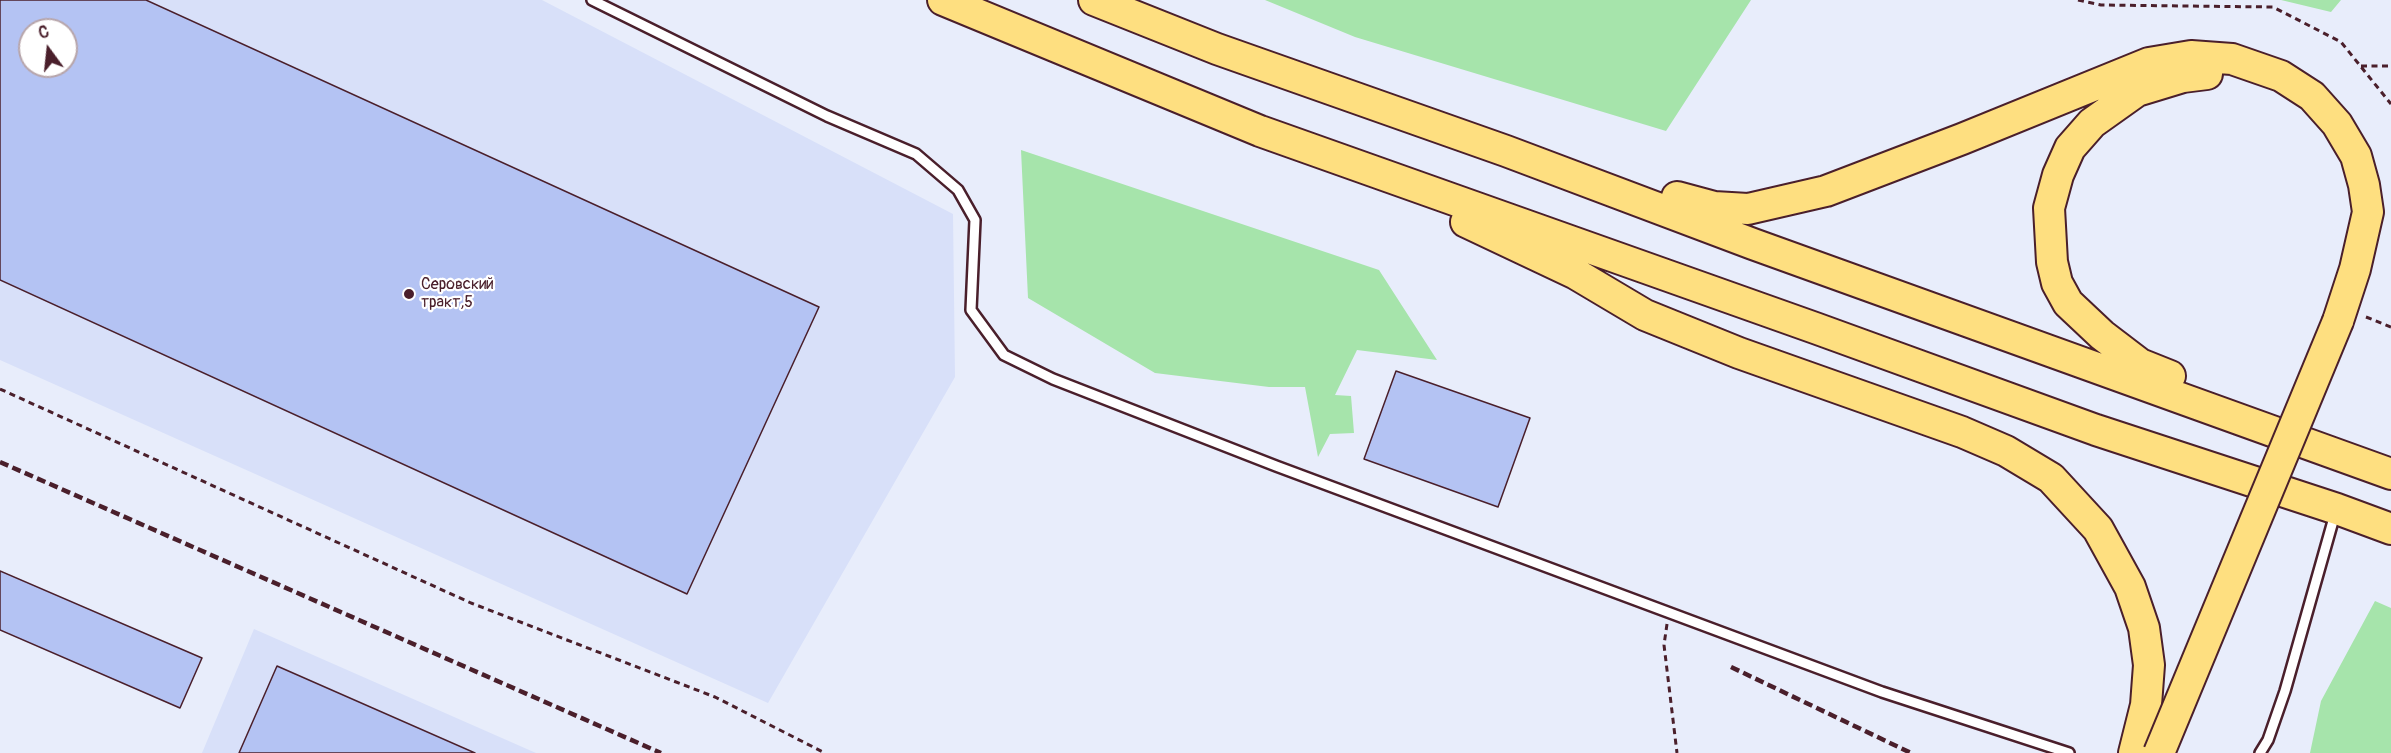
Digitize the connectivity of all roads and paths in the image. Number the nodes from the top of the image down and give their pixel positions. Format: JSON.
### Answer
{"nodes":[{"id":1,"x":592,"y":0,"type":"edge"},
{"id":2,"x":943,"y":0,"type":"edge"},
{"id":3,"x":1094,"y":0,"type":"edge"},
{"id":4,"x":2078,"y":0,"type":"edge"},
{"id":5,"x":2361,"y":66,"type":"junction"},
{"id":6,"x":2391,"y":66,"type":"edge"},
{"id":7,"x":2281,"y":76,"type":"junction"},
{"id":8,"x":2391,"y":104,"type":"edge"},
{"id":9,"x":1260,"y":131,"type":"junction"},
{"id":10,"x":1506,"y":151,"type":"junction"},
{"id":11,"x":2352,"y":319,"type":"junction"},
{"id":12,"x":2391,"y":327,"type":"edge"},
{"id":13,"x":0,"y":388,"type":"edge"},
{"id":14,"x":2391,"y":473,"type":"edge"},
{"id":15,"x":2337,"y":509,"type":"junction"},
{"id":16,"x":2391,"y":529,"type":"edge"},
{"id":17,"x":1669,"y":611,"type":"junction"},
{"id":18,"x":825,"y":753,"type":"edge"},
{"id":19,"x":1677,"y":753,"type":"edge"},
{"id":20,"x":2069,"y":753,"type":"edge"},
{"id":21,"x":2134,"y":753,"type":"edge"},
{"id":22,"x":2159,"y":753,"type":"edge"},
{"id":23,"x":2260,"y":753,"type":"edge"}],
"edges":[{"from":1,"to":17,"type":"lane"},
{"from":2,"to":9,"type":"main road"},
{"from":3,"to":10,"type":"main road"},
{"from":4,"to":5,"type":"path"},
{"from":5,"to":6,"type":"path"},
{"from":5,"to":8,"type":"path"},
{"from":7,"to":10,"type":"main road"},
{"from":7,"to":11,"type":"main road"},
{"from":7,"to":14,"type":"main road"},
{"from":9,"to":15,"type":"main road"},
{"from":9,"to":21,"type":"main road"},
{"from":10,"to":14,"type":"main road"},
{"from":11,"to":12,"type":"path"},
{"from":11,"to":22,"type":"main road","bridge":true},
{"from":13,"to":18,"type":"path"},
{"from":15,"to":16,"type":"main road"},
{"from":15,"to":23,"type":"lane"},
{"from":17,"to":19,"type":"path"},
{"from":17,"to":20,"type":"lane"}]}
